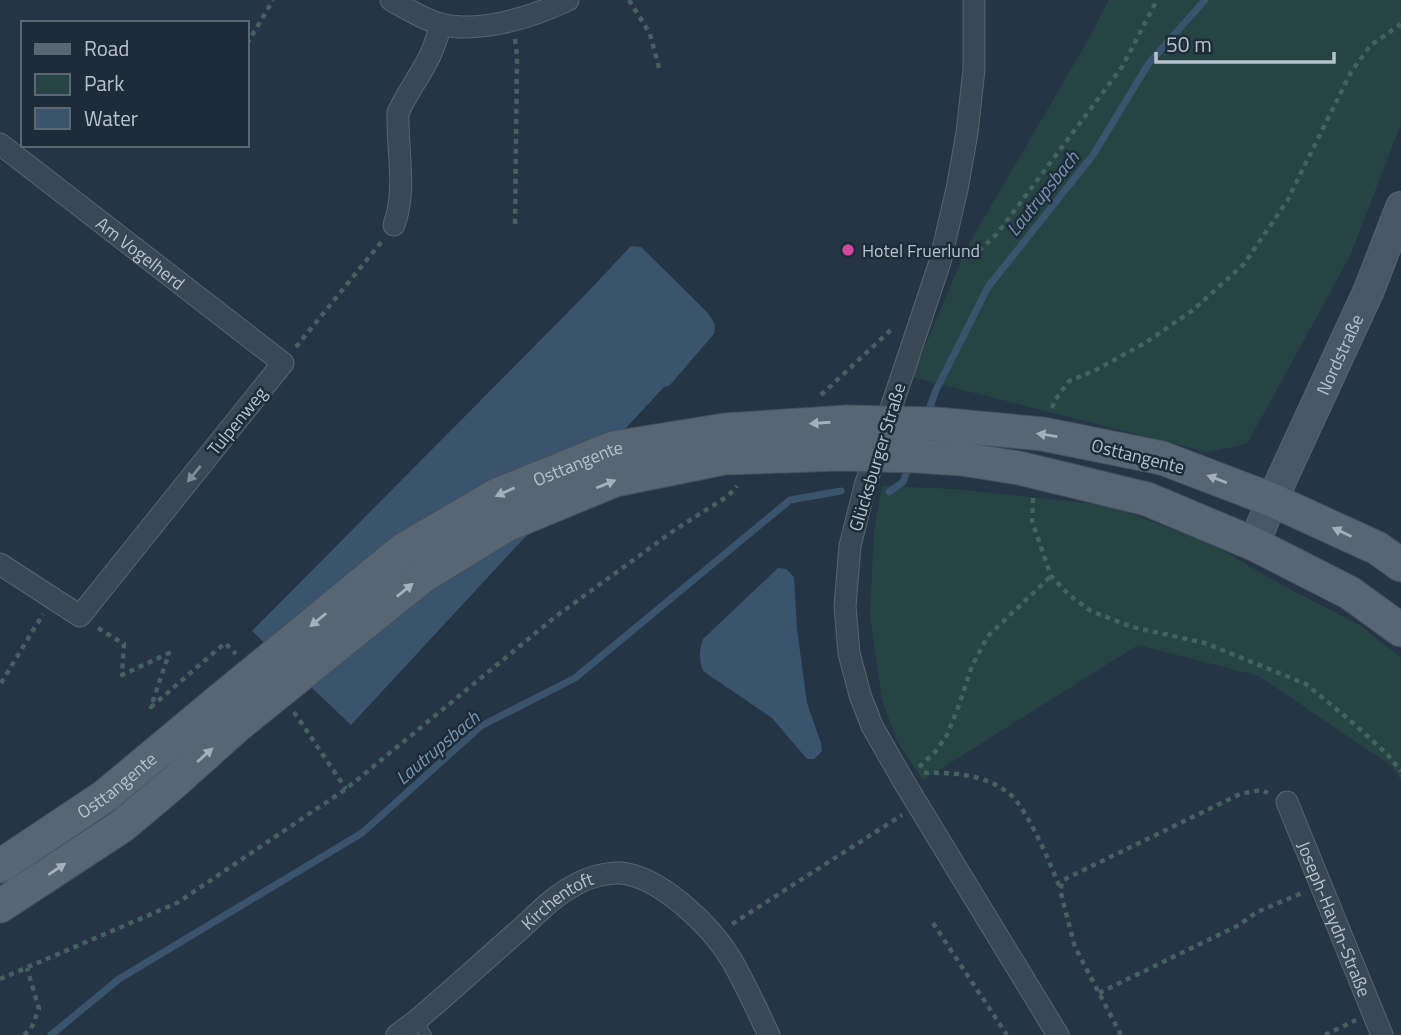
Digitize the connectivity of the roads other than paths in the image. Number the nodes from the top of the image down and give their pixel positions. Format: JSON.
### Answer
{"nodes":[{"id":1,"x":391,"y":0,"type":"edge"},
{"id":2,"x":568,"y":0,"type":"edge"},
{"id":3,"x":974,"y":0,"type":"edge"},
{"id":4,"x":441,"y":24,"type":"junction"},
{"id":5,"x":0,"y":144,"type":"edge"},
{"id":6,"x":1401,"y":207,"type":"edge"},
{"id":7,"x":394,"y":225,"type":"road end"},
{"id":8,"x":283,"y":363,"type":"joint"},
{"id":9,"x":1272,"y":499,"type":"junction"},
{"id":10,"x":1254,"y":544,"type":"junction"},
{"id":11,"x":0,"y":564,"type":"edge"},
{"id":12,"x":1401,"y":565,"type":"edge"},
{"id":13,"x":1401,"y":631,"type":"edge"},
{"id":14,"x":228,"y":713,"type":"junction"},
{"id":15,"x":1287,"y":802,"type":"road end"},
{"id":16,"x":0,"y":866,"type":"edge"},
{"id":17,"x":0,"y":906,"type":"edge"},
{"id":18,"x":422,"y":1028,"type":"edge"},
{"id":19,"x":397,"y":1035,"type":"edge"},
{"id":20,"x":769,"y":1035,"type":"edge"},
{"id":21,"x":1058,"y":1035,"type":"edge"},
{"id":22,"x":1382,"y":1035,"type":"edge"}],
"edges":[{"from":1,"to":4,"type":"street"},
{"from":2,"to":4,"type":"street"},
{"from":3,"to":21,"type":"street","name":"Glücksburger Straße"},
{"from":4,"to":7,"type":"street"},
{"from":5,"to":8,"type":"street","name":"Am Vogelherd"},
{"from":6,"to":9,"type":"main road","name":"Nordstraße"},
{"from":8,"to":11,"type":"street","name":"Tulpenweg","one_way":true},
{"from":9,"to":10,"type":"main road","name":"Nordstraße"},
{"from":12,"to":9,"type":"main road","one_way":true},
{"from":9,"to":14,"type":"main road","name":"Osttangente","one_way":true,"bridge":true},
{"from":10,"to":13,"type":"main road"},
{"from":14,"to":10,"type":"main road","name":"Osttangente","one_way":true,"bridge":true},
{"from":14,"to":16,"type":"main road","name":"Osttangente"},
{"from":17,"to":14,"type":"main road","name":"Osttangente","one_way":true},
{"from":15,"to":22,"type":"street","name":"Joseph-Haydn-Straße"},
{"from":18,"to":19,"type":"street","name":"Kirchentoft"},
{"from":18,"to":20,"type":"street","name":"Kirchentoft"}]}
